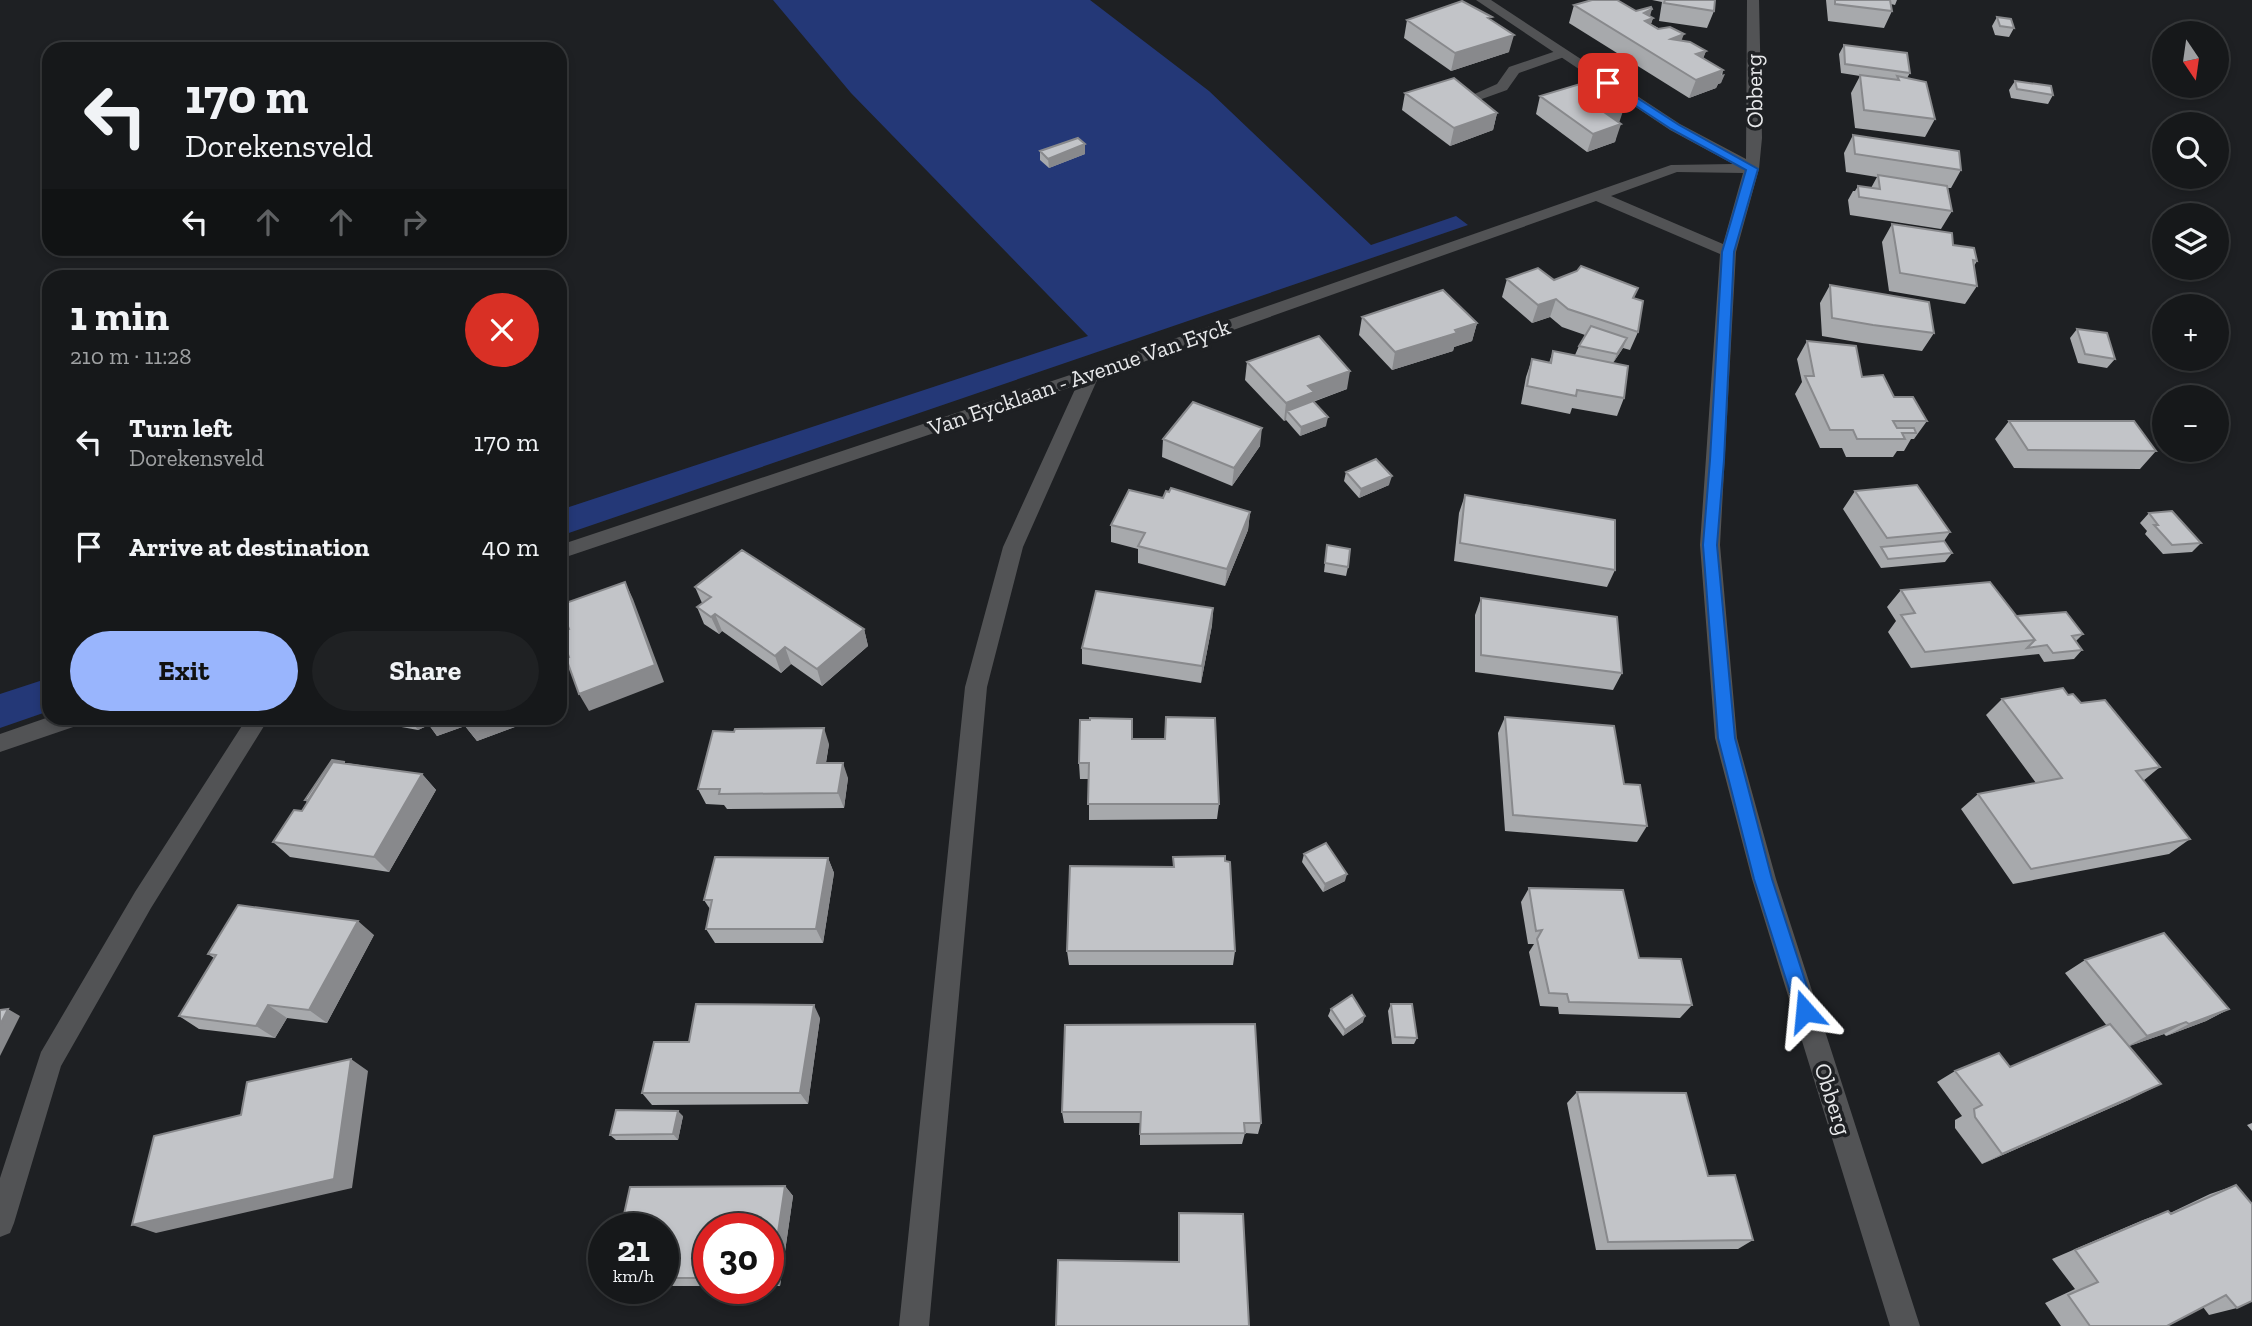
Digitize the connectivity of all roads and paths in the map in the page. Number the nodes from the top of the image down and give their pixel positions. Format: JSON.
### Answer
{"nodes":[{"id":1,"x":1482,"y":0,"type":"edge"},
{"id":2,"x":1753,"y":0,"type":"edge"},
{"id":3,"x":1562,"y":53,"type":"junction"},
{"id":4,"x":1468,"y":100,"type":"edge"},
{"id":5,"x":1752,"y":169,"type":"junction"},
{"id":6,"x":1595,"y":194,"type":"junction"},
{"id":7,"x":1728,"y":252,"type":"junction"},
{"id":8,"x":1091,"y":374,"type":"junction"},
{"id":9,"x":567,"y":550,"type":"edge"},
{"id":10,"x":53,"y":725,"type":"edge"},
{"id":11,"x":254,"y":725,"type":"edge"},
{"id":12,"x":0,"y":743,"type":"edge"},
{"id":13,"x":0,"y":1223,"type":"edge"},
{"id":14,"x":915,"y":1326,"type":"edge"},
{"id":15,"x":1905,"y":1326,"type":"edge"}],
"edges":[{"from":1,"to":3,"type":"street"},
{"from":2,"to":5,"type":"street","name":"Obberg"},
{"from":3,"to":4,"type":"street"},
{"from":3,"to":5,"type":"street"},
{"from":5,"to":6,"type":"street","name":"Van Eycklaan - Avenue Van Eyck"},
{"from":5,"to":7,"type":"street","name":"Obberg"},
{"from":6,"to":7,"type":"street"},
{"from":6,"to":8,"type":"street","name":"Van Eycklaan - Avenue Van Eyck"},
{"from":7,"to":15,"type":"street","name":"Obberg"},
{"from":8,"to":9,"type":"street","name":"Van Eycklaan - Avenue Van Eyck"},
{"from":8,"to":14,"type":"street"},
{"from":10,"to":12,"type":"street"},
{"from":11,"to":13,"type":"street"}]}
